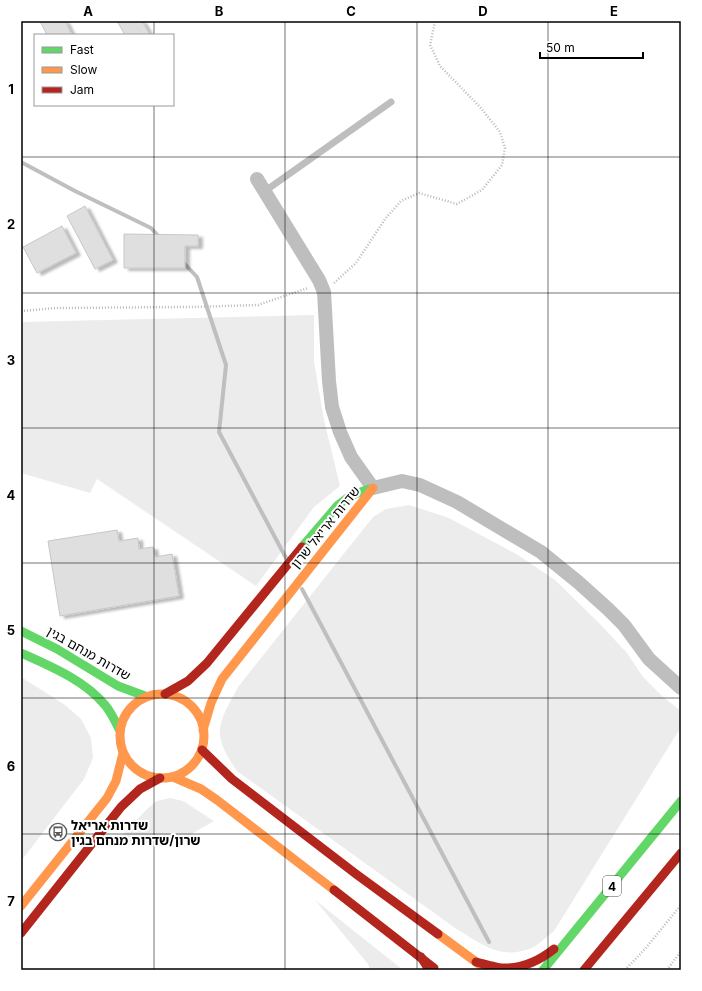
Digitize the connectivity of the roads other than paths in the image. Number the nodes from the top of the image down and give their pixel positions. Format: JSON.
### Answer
{"nodes":[{"id":1,"x":391,"y":102,"type":"dead end"},
{"id":2,"x":257,"y":179,"type":"dead end"},
{"id":3,"x":265,"y":191,"type":"junction"},
{"id":4,"x":373,"y":488,"type":"junction"},
{"id":5,"x":21,"y":631,"type":"edge"},
{"id":6,"x":21,"y":653,"type":"edge"},
{"id":7,"x":681,"y":688,"type":"edge"},
{"id":8,"x":165,"y":694,"type":"junction"},
{"id":9,"x":145,"y":696,"type":"junction"},
{"id":10,"x":120,"y":729,"type":"junction"},
{"id":11,"x":203,"y":730,"type":"junction"},
{"id":12,"x":202,"y":750,"type":"junction"},
{"id":13,"x":123,"y":753,"type":"junction"},
{"id":14,"x":173,"y":777,"type":"junction"},
{"id":15,"x":160,"y":778,"type":"junction"},
{"id":16,"x":681,"y":801,"type":"edge"},
{"id":17,"x":681,"y":852,"type":"edge"},
{"id":18,"x":21,"y":906,"type":"edge"},
{"id":19,"x":21,"y":933,"type":"edge"},
{"id":20,"x":572,"y":934,"type":"junction"},
{"id":21,"x":420,"y":958,"type":"junction"},
{"id":22,"x":476,"y":962,"type":"junction"},
{"id":23,"x":429,"y":970,"type":"edge"},
{"id":24,"x":437,"y":970,"type":"edge"},
{"id":25,"x":487,"y":970,"type":"edge"},
{"id":26,"x":543,"y":970,"type":"edge"},
{"id":27,"x":584,"y":970,"type":"edge"}],
"edges":[{"from":1,"to":3,"type":"lane"},
{"from":2,"to":3,"type":"street"},
{"from":3,"to":4,"type":"street"},
{"from":4,"to":7,"type":"street"},
{"from":4,"to":8,"type":"main road","name":"שדרות אריאל שרון"},
{"from":4,"to":11,"type":"main road","name":"שדרות אריאל שרון"},
{"from":5,"to":9,"type":"main road","name":"שדרות מנחם בגין"},
{"from":6,"to":10,"type":"main road"},
{"from":8,"to":9,"type":"main road"},
{"from":8,"to":11,"type":"main road"},
{"from":9,"to":10,"type":"main road"},
{"from":10,"to":13,"type":"main road"},
{"from":11,"to":12,"type":"main road"},
{"from":12,"to":14,"type":"main road"},
{"from":12,"to":22,"type":"main road"},
{"from":13,"to":15,"type":"main road"},
{"from":13,"to":18,"type":"main road"},
{"from":14,"to":15,"type":"main road"},
{"from":14,"to":21,"type":"main road"},
{"from":15,"to":19,"type":"main road"},
{"from":16,"to":20,"type":"main road","number":"4"},
{"from":17,"to":27,"type":"main road","number":"4"},
{"from":20,"to":22,"type":"main road"},
{"from":20,"to":26,"type":"main road","number":"4"},
{"from":21,"to":23,"type":"main road"},
{"from":21,"to":24,"type":"main road"},
{"from":22,"to":25,"type":"main road"}]}
